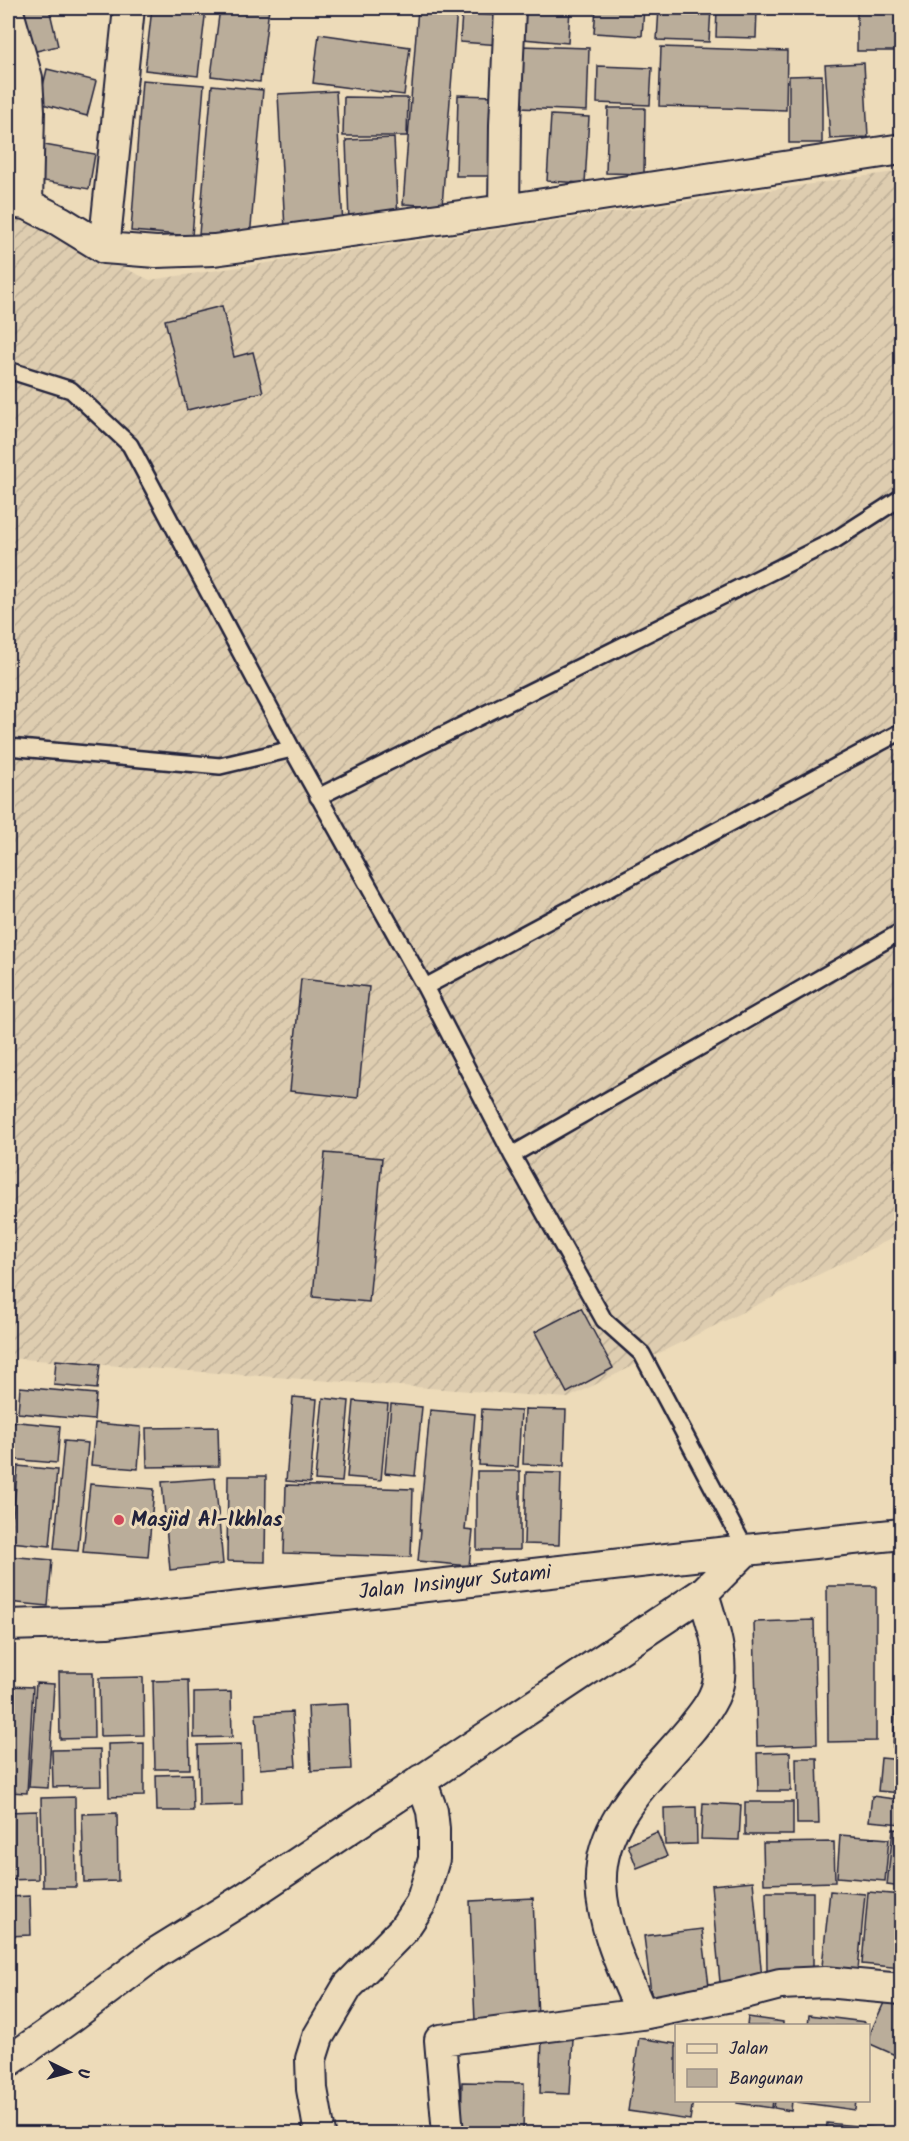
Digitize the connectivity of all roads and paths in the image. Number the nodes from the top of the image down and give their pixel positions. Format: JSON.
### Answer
{"nodes":[{"id":1,"x":129,"y":8,"type":"edge"},
{"id":2,"x":510,"y":8,"type":"edge"},
{"id":3,"x":8,"y":12,"type":"edge"},
{"id":4,"x":902,"y":149,"type":"edge"},
{"id":5,"x":17,"y":203,"type":"edge"},
{"id":6,"x":504,"y":210,"type":"junction"},
{"id":7,"x":104,"y":248,"type":"junction"},
{"id":8,"x":8,"y":370,"type":"edge"},
{"id":9,"x":902,"y":497,"type":"edge"},
{"id":10,"x":902,"y":731,"type":"edge"},
{"id":11,"x":8,"y":747,"type":"edge"},
{"id":12,"x":292,"y":749,"type":"junction"},
{"id":13,"x":318,"y":797,"type":"junction"},
{"id":14,"x":902,"y":931,"type":"edge"},
{"id":15,"x":425,"y":987,"type":"junction"},
{"id":16,"x":512,"y":1155,"type":"junction"},
{"id":17,"x":902,"y":1534,"type":"edge"},
{"id":18,"x":746,"y":1550,"type":"junction"},
{"id":19,"x":703,"y":1593,"type":"junction"},
{"id":20,"x":8,"y":1625,"type":"edge"},
{"id":21,"x":421,"y":1780,"type":"junction"},
{"id":22,"x":902,"y":1989,"type":"edge"},
{"id":23,"x":642,"y":2014,"type":"junction"},
{"id":24,"x":8,"y":2062,"type":"edge"},
{"id":25,"x":320,"y":2133,"type":"edge"},
{"id":26,"x":448,"y":2133,"type":"edge"}],
"edges":[{"from":1,"to":7,"type":"street"},
{"from":2,"to":6,"type":"street"},
{"from":3,"to":5,"type":"street"},
{"from":4,"to":6,"type":"street"},
{"from":5,"to":7,"type":"street"},
{"from":6,"to":7,"type":"street"},
{"from":8,"to":12,"type":"lane"},
{"from":9,"to":13,"type":"lane"},
{"from":10,"to":15,"type":"lane"},
{"from":11,"to":12,"type":"lane"},
{"from":12,"to":13,"type":"lane"},
{"from":13,"to":15,"type":"lane"},
{"from":14,"to":16,"type":"lane"},
{"from":15,"to":16,"type":"lane"},
{"from":16,"to":18,"type":"lane"},
{"from":17,"to":18,"type":"street","name":"Jalan Insinyur Sutami"},
{"from":18,"to":19,"type":"street"},
{"from":18,"to":20,"type":"street","name":"Jalan Insinyur Sutami"},
{"from":19,"to":21,"type":"street"},
{"from":19,"to":23,"type":"street"},
{"from":21,"to":24,"type":"street"},
{"from":21,"to":25,"type":"street"},
{"from":22,"to":23,"type":"street"},
{"from":23,"to":26,"type":"street"}]}
